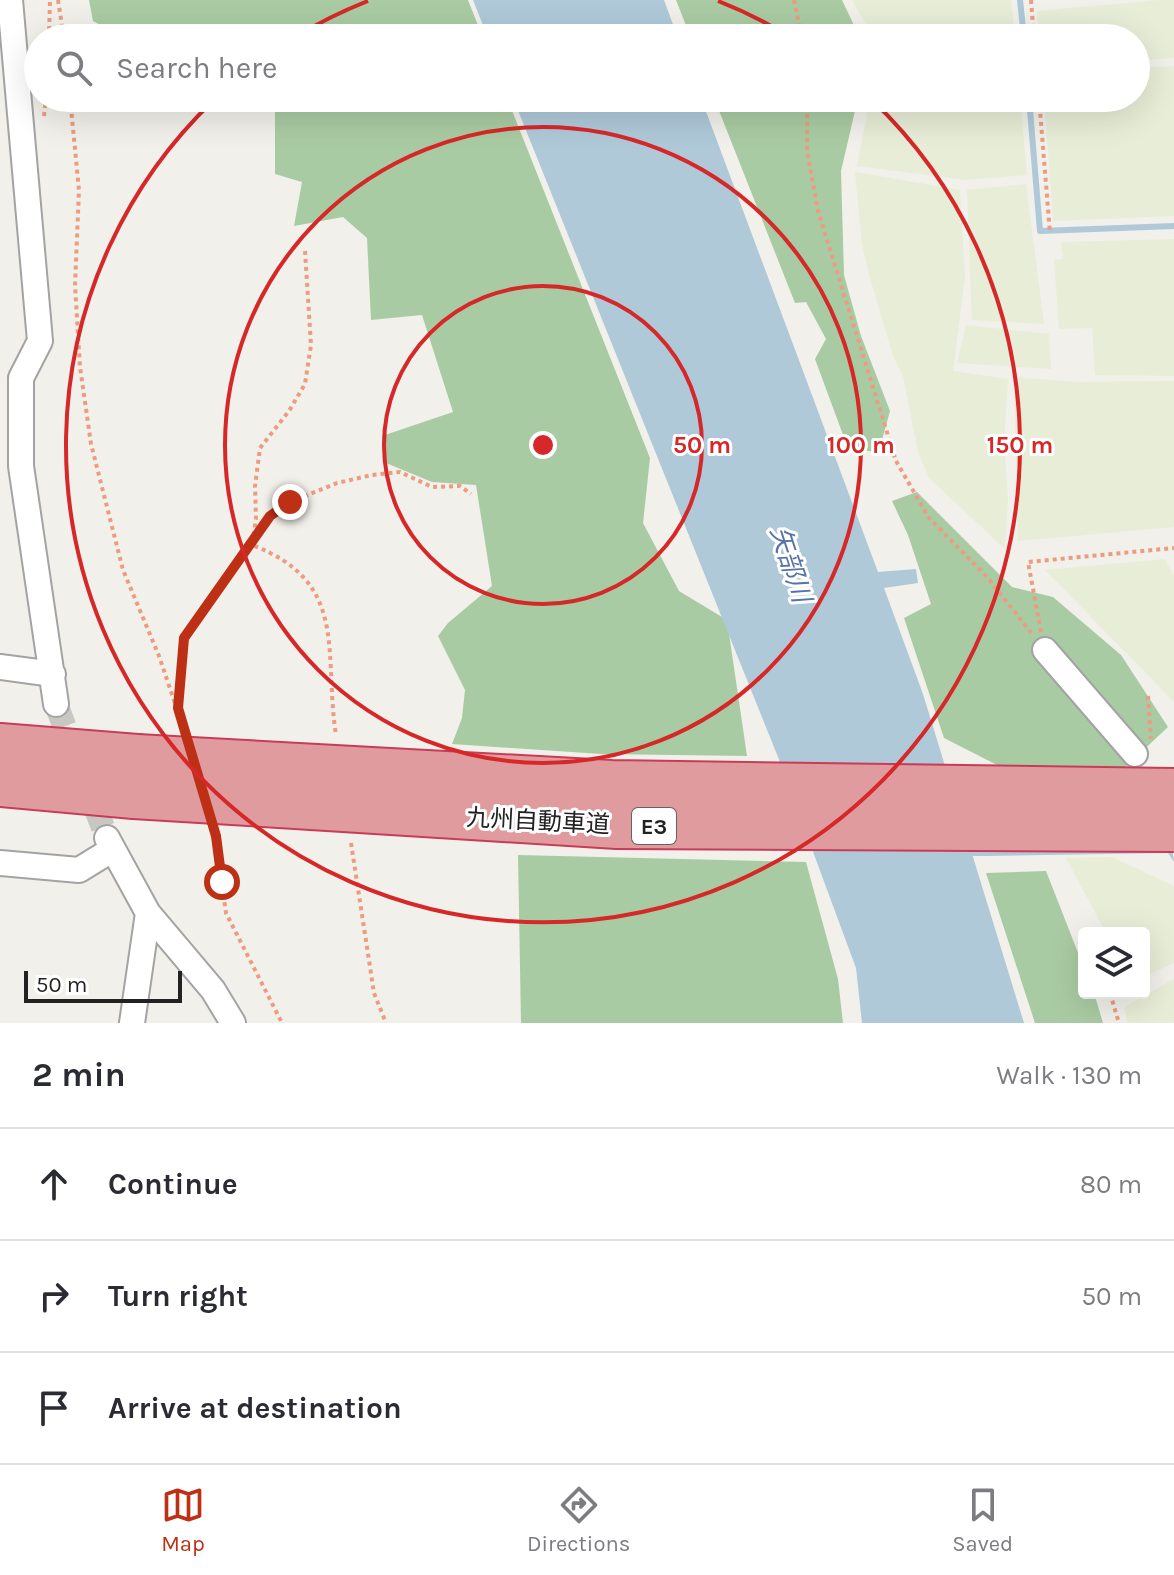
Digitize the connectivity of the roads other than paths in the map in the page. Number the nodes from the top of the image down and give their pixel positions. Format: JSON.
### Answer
{"nodes":[{"id":1,"x":10,"y":0,"type":"edge"},
{"id":2,"x":1045,"y":650,"type":"road end"},
{"id":3,"x":0,"y":667,"type":"edge"},
{"id":4,"x":53,"y":674,"type":"junction"},
{"id":5,"x":56,"y":704,"type":"tunnel mouth"},
{"id":6,"x":0,"y":746,"type":"edge"},
{"id":7,"x":1144,"y":753,"type":"road end"},
{"id":8,"x":135,"y":776,"type":"junction"},
{"id":9,"x":0,"y":784,"type":"edge"},
{"id":10,"x":1174,"y":791,"type":"edge"},
{"id":11,"x":1174,"y":829,"type":"edge"},
{"id":12,"x":0,"y":863,"type":"edge"},
{"id":13,"x":148,"y":913,"type":"junction"},
{"id":14,"x":132,"y":1023,"type":"edge"},
{"id":15,"x":233,"y":1023,"type":"edge"}],
"edges":[{"from":1,"to":4,"type":"street"},
{"from":2,"to":7,"type":"street"},
{"from":3,"to":4,"type":"street"},
{"from":4,"to":5,"type":"street"},
{"from":6,"to":8,"type":"highway","name":"九州自動車道","number":"E3"},
{"from":8,"to":9,"type":"highway","name":"九州自動車道","number":"E3"},
{"from":8,"to":10,"type":"highway","name":"九州自動車道","number":"E3","bridge":true},
{"from":8,"to":11,"type":"highway","name":"九州自動車道","number":"E3","bridge":true},
{"from":12,"to":13,"type":"street"},
{"from":13,"to":14,"type":"street"},
{"from":13,"to":15,"type":"street"}]}
